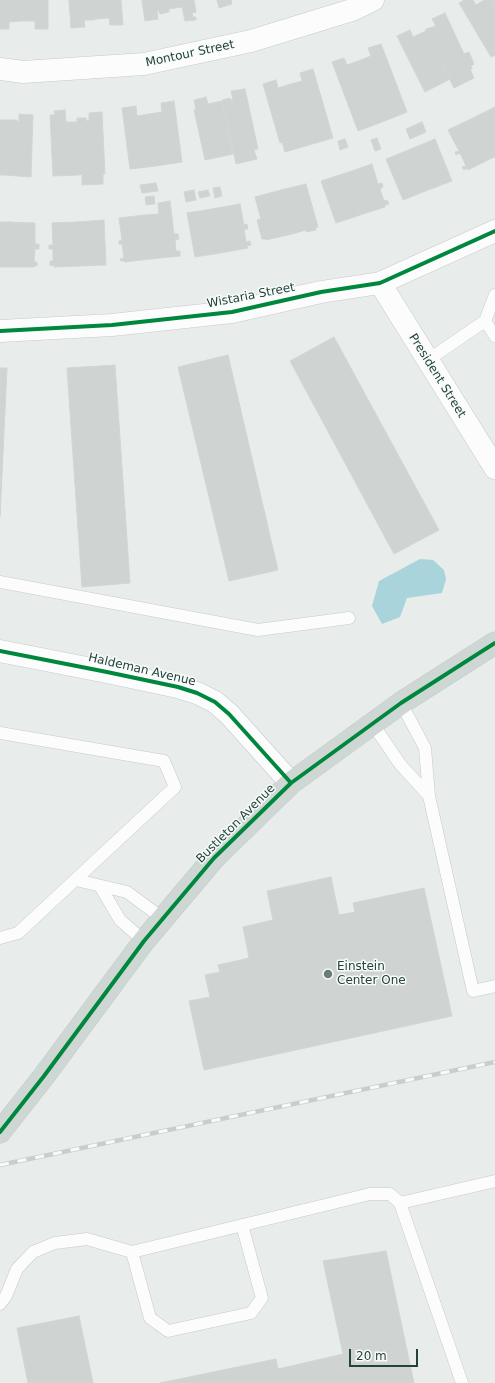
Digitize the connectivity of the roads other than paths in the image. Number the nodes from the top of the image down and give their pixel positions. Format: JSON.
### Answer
{"nodes":[{"id":1,"x":374,"y":0,"type":"edge"},
{"id":2,"x":0,"y":68,"type":"edge"},
{"id":3,"x":495,"y":231,"type":"edge"},
{"id":4,"x":380,"y":283,"type":"junction"},
{"id":5,"x":495,"y":295,"type":"edge"},
{"id":6,"x":486,"y":321,"type":"junction"},
{"id":7,"x":0,"y":331,"type":"edge"},
{"id":8,"x":495,"y":336,"type":"edge"},
{"id":9,"x":428,"y":360,"type":"junction"},
{"id":10,"x":495,"y":468,"type":"edge"},
{"id":11,"x":0,"y":582,"type":"edge"},
{"id":12,"x":349,"y":618,"type":"dead end"},
{"id":13,"x":495,"y":643,"type":"edge"},
{"id":14,"x":0,"y":651,"type":"edge"},
{"id":15,"x":401,"y":703,"type":"junction"},
{"id":16,"x":372,"y":723,"type":"junction"},
{"id":17,"x":0,"y":733,"type":"edge"},
{"id":18,"x":291,"y":783,"type":"junction"},
{"id":19,"x":429,"y":796,"type":"junction"},
{"id":20,"x":76,"y":880,"type":"junction"},
{"id":21,"x":100,"y":886,"type":"junction"},
{"id":22,"x":162,"y":918,"type":"junction"},
{"id":23,"x":0,"y":938,"type":"edge"},
{"id":24,"x":144,"y":941,"type":"junction"},
{"id":25,"x":495,"y":986,"type":"edge"},
{"id":26,"x":0,"y":1132,"type":"edge"},
{"id":27,"x":495,"y":1181,"type":"edge"},
{"id":28,"x":400,"y":1203,"type":"junction"},
{"id":29,"x":242,"y":1225,"type":"junction"},
{"id":30,"x":132,"y":1252,"type":"junction"},
{"id":31,"x":0,"y":1304,"type":"edge"},
{"id":32,"x":462,"y":1383,"type":"edge"}],
"edges":[{"from":1,"to":2,"type":"street","name":"Montour Street"},
{"from":3,"to":4,"type":"street","name":"Wistaria Street"},
{"from":4,"to":7,"type":"street","name":"Wistaria Street"},
{"from":4,"to":9,"type":"street","name":"President Street"},
{"from":5,"to":6,"type":"lane"},
{"from":6,"to":8,"type":"lane"},
{"from":6,"to":9,"type":"lane"},
{"from":9,"to":10,"type":"street","name":"President Street"},
{"from":11,"to":12,"type":"lane"},
{"from":13,"to":15,"type":"main road","name":"Bustleton Avenue"},
{"from":14,"to":18,"type":"street","name":"Haldeman Avenue"},
{"from":15,"to":16,"type":"main road","name":"Bustleton Avenue"},
{"from":15,"to":19,"type":"lane"},
{"from":16,"to":18,"type":"main road","name":"Bustleton Avenue"},
{"from":16,"to":19,"type":"lane"},
{"from":17,"to":20,"type":"lane"},
{"from":18,"to":22,"type":"main road","name":"Bustleton Avenue"},
{"from":19,"to":25,"type":"lane"},
{"from":20,"to":21,"type":"lane"},
{"from":20,"to":23,"type":"lane"},
{"from":21,"to":22,"type":"lane"},
{"from":21,"to":24,"type":"lane"},
{"from":22,"to":24,"type":"main road","name":"Bustleton Avenue"},
{"from":24,"to":26,"type":"main road","name":"Bustleton Avenue"},
{"from":27,"to":28,"type":"lane"},
{"from":28,"to":29,"type":"lane"},
{"from":28,"to":32,"type":"lane"},
{"from":29,"to":30,"type":"lane"},
{"from":29,"to":30,"type":"lane"},
{"from":30,"to":31,"type":"lane"}]}
